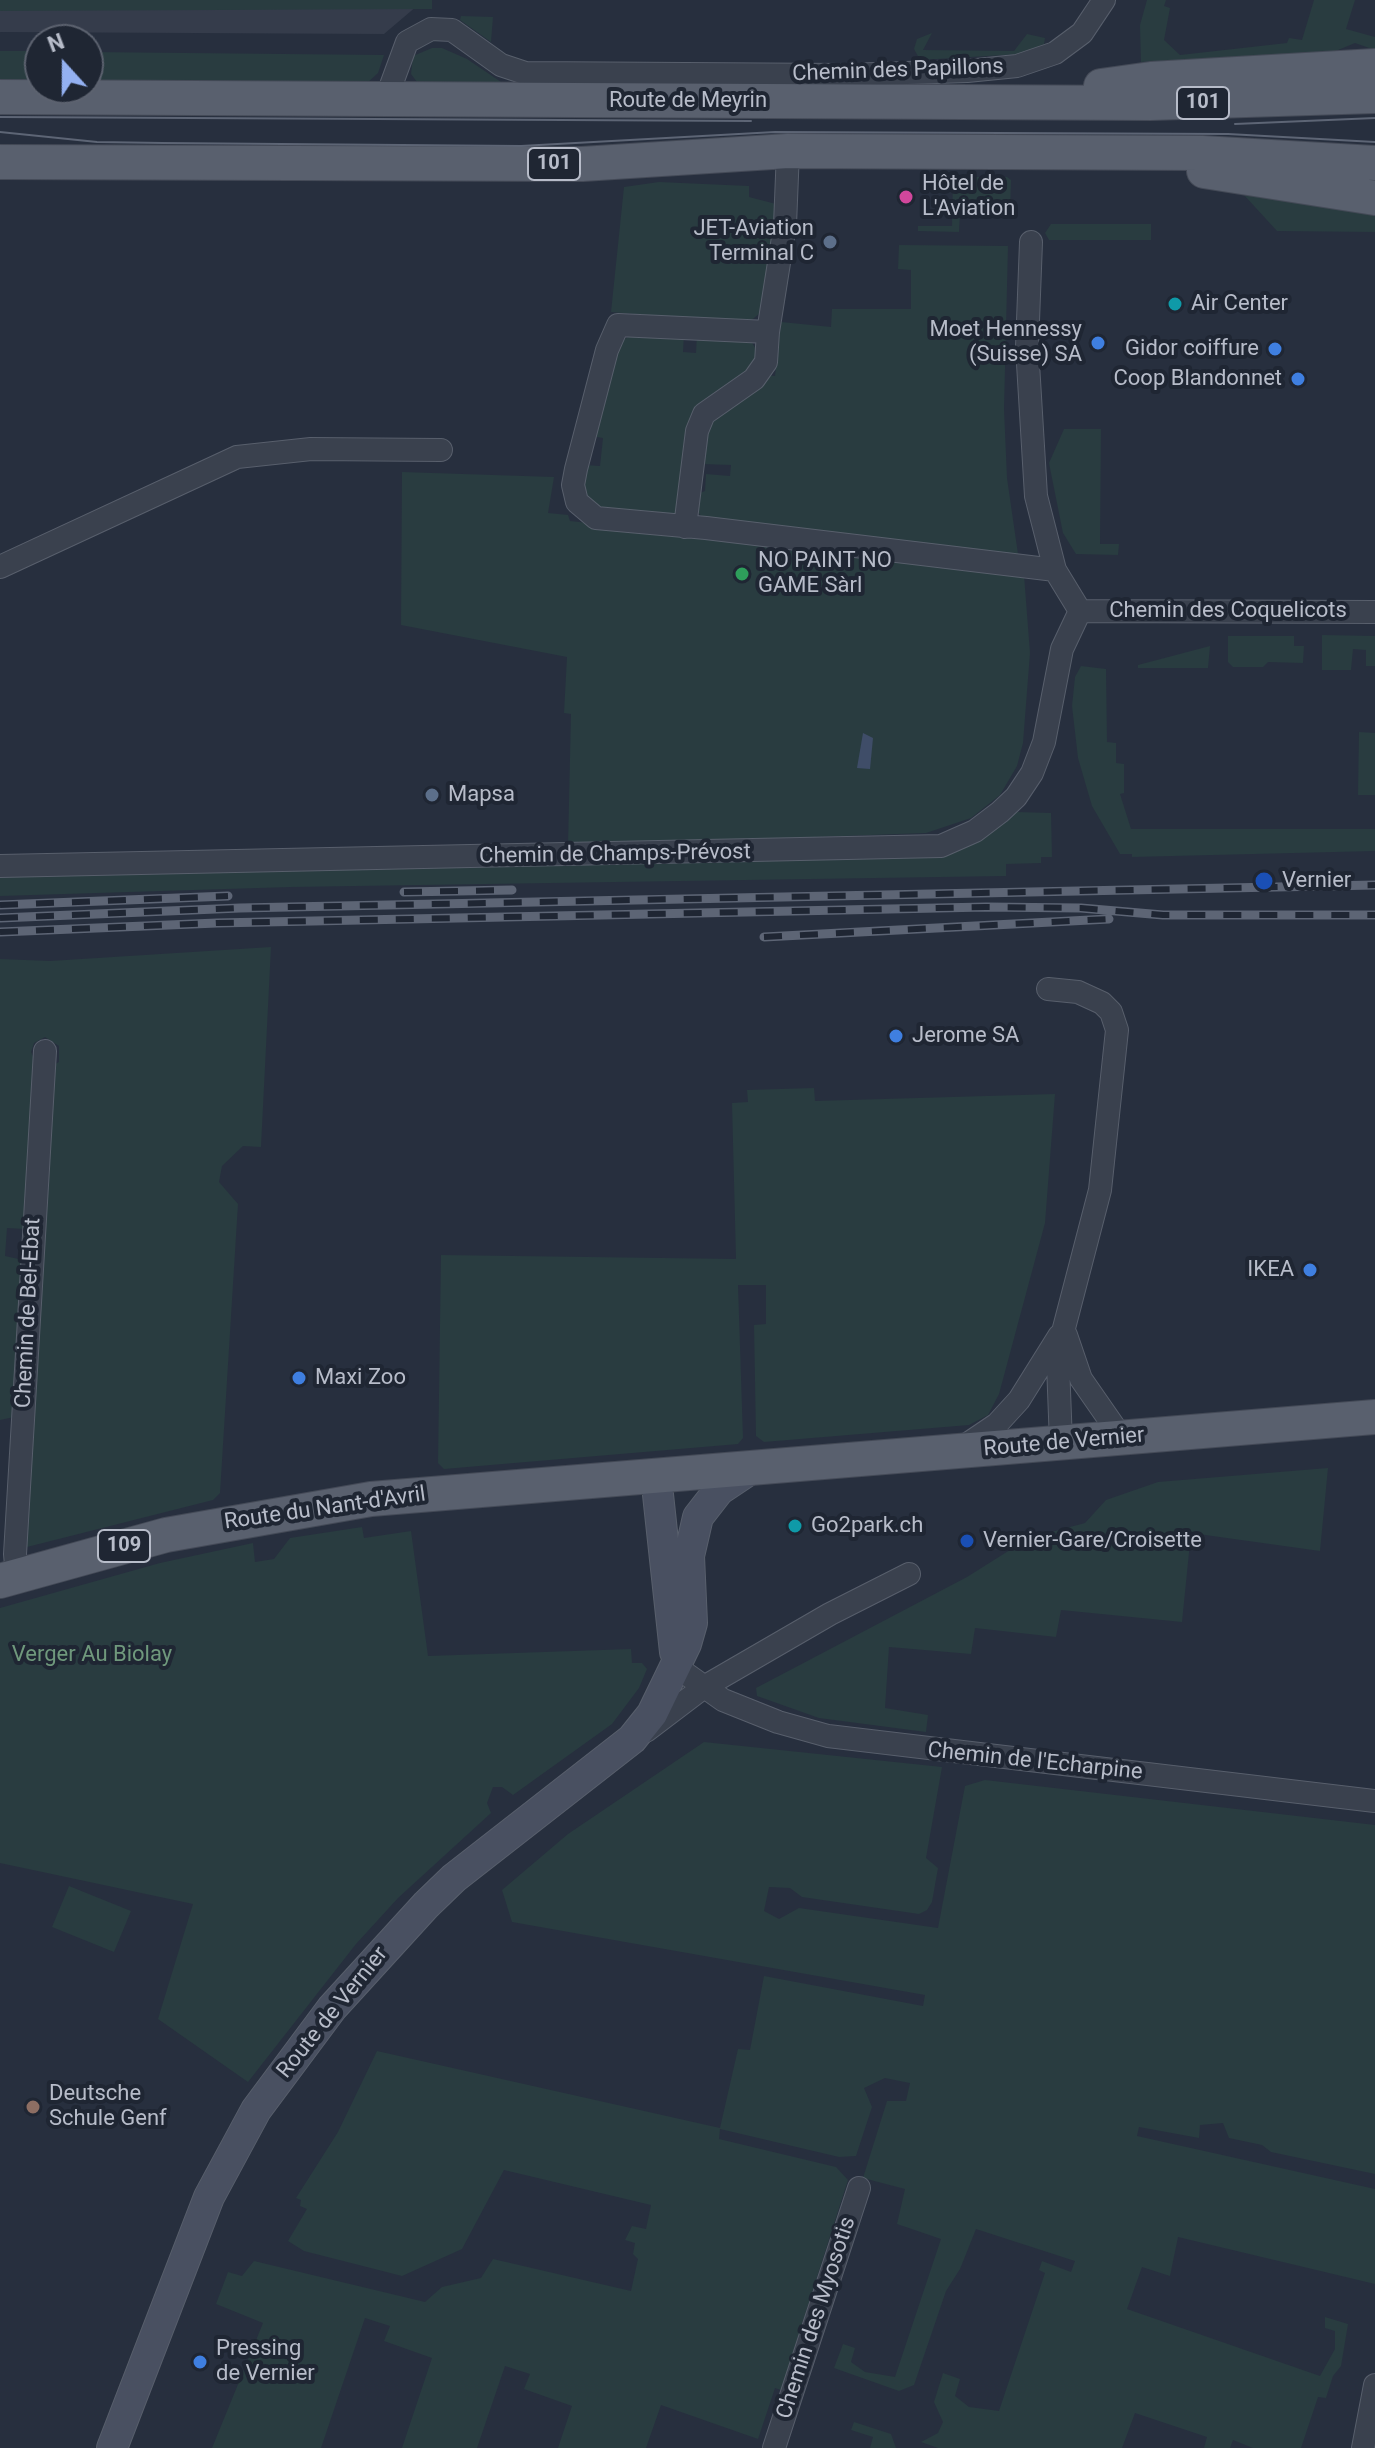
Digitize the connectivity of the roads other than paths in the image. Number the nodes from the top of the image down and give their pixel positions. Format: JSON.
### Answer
{"nodes":[{"id":1,"x":1104,"y":0,"type":"edge"},
{"id":2,"x":1375,"y":66,"type":"edge"},
{"id":3,"x":1375,"y":96,"type":"edge"},
{"id":4,"x":0,"y":97,"type":"edge"},
{"id":5,"x":386,"y":99,"type":"junction"},
{"id":6,"x":1031,"y":103,"type":"junction"},
{"id":7,"x":788,"y":151,"type":"junction"},
{"id":8,"x":1081,"y":153,"type":"junction"},
{"id":9,"x":0,"y":162,"type":"edge"},
{"id":10,"x":1375,"y":163,"type":"edge"},
{"id":11,"x":1375,"y":198,"type":"edge"},
{"id":12,"x":1031,"y":242,"type":"dead end"},
{"id":13,"x":768,"y":332,"type":"junction"},
{"id":14,"x":441,"y":450,"type":"dead end"},
{"id":15,"x":685,"y":527,"type":"junction"},
{"id":16,"x":0,"y":567,"type":"edge"},
{"id":17,"x":1055,"y":570,"type":"junction"},
{"id":18,"x":1080,"y":611,"type":"junction"},
{"id":19,"x":1375,"y":612,"type":"edge"},
{"id":20,"x":0,"y":866,"type":"edge"},
{"id":21,"x":1048,"y":989,"type":"dead end"},
{"id":22,"x":45,"y":1051,"type":"dead end"},
{"id":23,"x":1064,"y":1328,"type":"junction"},
{"id":24,"x":1375,"y":1417,"type":"edge"},
{"id":25,"x":1122,"y":1438,"type":"junction"},
{"id":26,"x":1061,"y":1443,"type":"junction"},
{"id":27,"x":953,"y":1452,"type":"junction"},
{"id":28,"x":752,"y":1468,"type":"junction"},
{"id":29,"x":656,"y":1476,"type":"junction"},
{"id":30,"x":909,"y":1574,"type":"dead end"},
{"id":31,"x":8,"y":1579,"type":"edge"},
{"id":32,"x":675,"y":1666,"type":"junction"},
{"id":33,"x":704,"y":1687,"type":"junction"},
{"id":34,"x":632,"y":1739,"type":"junction"},
{"id":35,"x":1375,"y":1801,"type":"edge"},
{"id":36,"x":859,"y":2188,"type":"dead end"},
{"id":37,"x":1375,"y":2385,"type":"edge"},
{"id":38,"x":112,"y":2448,"type":"edge"},
{"id":39,"x":774,"y":2448,"type":"edge"},
{"id":40,"x":1363,"y":2448,"type":"edge"}],
"edges":[{"from":1,"to":5,"type":"street","name":"Chemin des Papillons"},
{"from":2,"to":6,"type":"main road"},
{"from":3,"to":6,"type":"main road","name":"Route de Meyrin","number":"101"},
{"from":4,"to":5,"type":"main road","name":"Route de Meyrin","number":"101"},
{"from":5,"to":6,"type":"main road","name":"Route de Meyrin","number":"101"},
{"from":7,"to":8,"type":"main road","number":"101"},
{"from":7,"to":9,"type":"main road","number":"101"},
{"from":7,"to":13,"type":"street"},
{"from":8,"to":10,"type":"main road","number":"101"},
{"from":8,"to":11,"type":"main road"},
{"from":12,"to":17,"type":"street","name":"Chemin des Coquelicots"},
{"from":13,"to":15,"type":"street"},
{"from":13,"to":15,"type":"street"},
{"from":14,"to":16,"type":"street"},
{"from":15,"to":17,"type":"street"},
{"from":17,"to":18,"type":"street","name":"Chemin des Coquelicots"},
{"from":18,"to":19,"type":"street","name":"Chemin des Coquelicots"},
{"from":18,"to":20,"type":"street","name":"Chemin de Champs-Prévost"},
{"from":21,"to":23,"type":"street"},
{"from":22,"to":31,"type":"street","name":"Chemin de Bel-Ebat"},
{"from":23,"to":25,"type":"street"},
{"from":23,"to":26,"type":"street"},
{"from":23,"to":27,"type":"street"},
{"from":24,"to":25,"type":"main road","name":"Route de Vernier","number":"109"},
{"from":25,"to":26,"type":"main road","name":"Route de Vernier","number":"109"},
{"from":26,"to":27,"type":"main road","name":"Route de Vernier","number":"109"},
{"from":27,"to":28,"type":"main road","name":"Route de Vernier","number":"109"},
{"from":28,"to":29,"type":"main road","name":"Route de Vernier","number":"109"},
{"from":28,"to":32,"type":"street","name":"Route de Vernier"},
{"from":29,"to":31,"type":"main road","name":"Route du Nant-d'Avril","number":"109"},
{"from":29,"to":32,"type":"street"},
{"from":30,"to":33,"type":"street"},
{"from":32,"to":33,"type":"street","name":"Chemin de l'Echarpine"},
{"from":32,"to":34,"type":"street","name":"Route de Vernier"},
{"from":33,"to":34,"type":"street"},
{"from":33,"to":35,"type":"street","name":"Chemin de l'Echarpine"},
{"from":34,"to":38,"type":"street","name":"Route de Vernier"},
{"from":36,"to":39,"type":"street","name":"Chemin des Myosotis"},
{"from":37,"to":40,"type":"street"}]}
